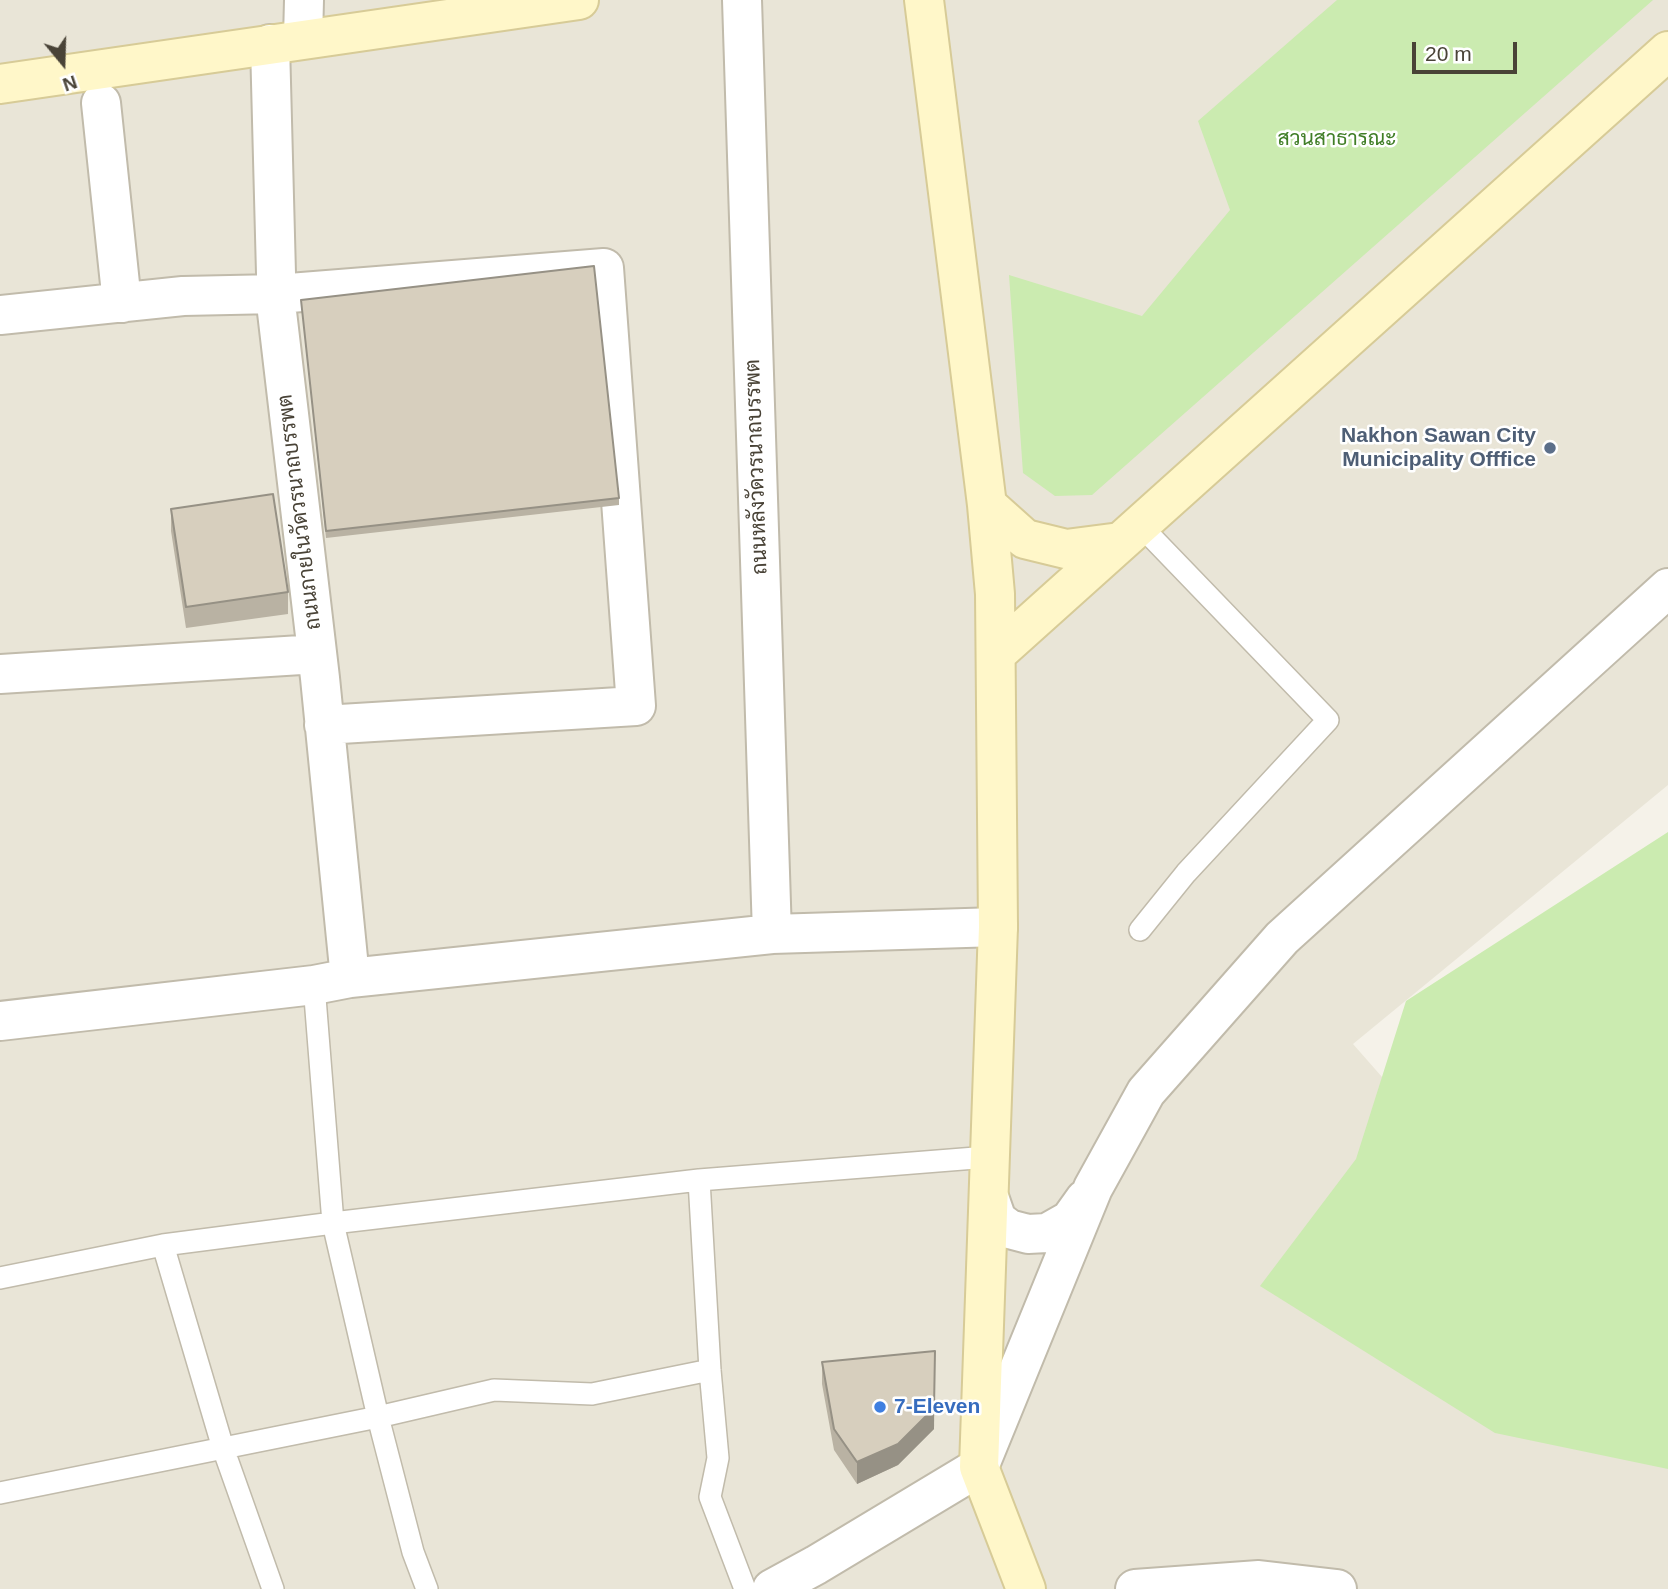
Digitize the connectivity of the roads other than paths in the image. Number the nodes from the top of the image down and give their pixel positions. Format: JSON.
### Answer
{"nodes":[{"id":1,"x":304,"y":0,"type":"edge"},
{"id":2,"x":579,"y":0,"type":"edge"},
{"id":3,"x":741,"y":0,"type":"edge"},
{"id":4,"x":924,"y":0,"type":"edge"},
{"id":5,"x":286,"y":41,"type":"junction"},
{"id":6,"x":1668,"y":51,"type":"edge"},
{"id":7,"x":0,"y":84,"type":"edge"},
{"id":8,"x":101,"y":103,"type":"dead end"},
{"id":9,"x":277,"y":294,"type":"junction"},
{"id":10,"x":122,"y":303,"type":"junction"},
{"id":11,"x":0,"y":315,"type":"edge"},
{"id":12,"x":987,"y":505,"type":"junction"},
{"id":13,"x":1130,"y":533,"type":"junction"},
{"id":14,"x":1668,"y":588,"type":"edge"},
{"id":15,"x":317,"y":654,"type":"junction"},
{"id":16,"x":996,"y":654,"type":"junction"},
{"id":17,"x":0,"y":674,"type":"edge"},
{"id":18,"x":324,"y":725,"type":"junction"},
{"id":19,"x":998,"y":928,"type":"junction"},
{"id":20,"x":1140,"y":930,"type":"dead end"},
{"id":21,"x":772,"y":934,"type":"junction"},
{"id":22,"x":332,"y":982,"type":"junction"},
{"id":23,"x":0,"y":1021,"type":"edge"},
{"id":24,"x":988,"y":1157,"type":"junction"},
{"id":25,"x":699,"y":1180,"type":"junction"},
{"id":26,"x":1093,"y":1188,"type":"junction"},
{"id":27,"x":990,"y":1200,"type":"junction"},
{"id":28,"x":333,"y":1223,"type":"junction"},
{"id":29,"x":163,"y":1245,"type":"junction"},
{"id":30,"x":0,"y":1278,"type":"edge"},
{"id":31,"x":710,"y":1370,"type":"junction"},
{"id":32,"x":377,"y":1418,"type":"junction"},
{"id":33,"x":223,"y":1448,"type":"junction"},
{"id":34,"x":978,"y":1467,"type":"junction"},
{"id":35,"x":0,"y":1493,"type":"edge"},
{"id":36,"x":273,"y":1589,"type":"edge"},
{"id":37,"x":427,"y":1589,"type":"edge"},
{"id":38,"x":745,"y":1589,"type":"edge"},
{"id":39,"x":772,"y":1589,"type":"edge"},
{"id":40,"x":1026,"y":1589,"type":"edge"},
{"id":41,"x":1135,"y":1589,"type":"edge"},
{"id":42,"x":1337,"y":1589,"type":"edge"}],
"edges":[{"from":1,"to":5,"type":"street","name":"ถนนภายในวัดวรนาถบรรพต"},
{"from":2,"to":5,"type":"street"},
{"from":3,"to":21,"type":"street","name":"ถนนหลังวัดวรนาถบรรพต"},
{"from":4,"to":12,"type":"street"},
{"from":5,"to":7,"type":"street"},
{"from":5,"to":9,"type":"street","name":"ถนนภายในวัดวรนาถบรรพต"},
{"from":6,"to":13,"type":"street"},
{"from":8,"to":10,"type":"street"},
{"from":9,"to":10,"type":"street"},
{"from":9,"to":15,"type":"street","name":"ถนนภายในวัดวรนาถบรรพต"},
{"from":9,"to":18,"type":"street"},
{"from":10,"to":11,"type":"street"},
{"from":12,"to":13,"type":"street"},
{"from":12,"to":16,"type":"street"},
{"from":13,"to":16,"type":"street"},
{"from":13,"to":20,"type":"lane"},
{"from":14,"to":26,"type":"street"},
{"from":15,"to":17,"type":"street"},
{"from":15,"to":18,"type":"street","name":"ถนนภายในวัดวรนาถบรรพต"},
{"from":16,"to":19,"type":"street"},
{"from":18,"to":22,"type":"street","name":"ถนนภายในวัดวรนาถบรรพต"},
{"from":19,"to":21,"type":"street"},
{"from":19,"to":24,"type":"street"},
{"from":21,"to":22,"type":"street"},
{"from":22,"to":23,"type":"street"},
{"from":22,"to":28,"type":"lane"},
{"from":24,"to":25,"type":"lane"},
{"from":24,"to":27,"type":"street"},
{"from":25,"to":28,"type":"lane"},
{"from":25,"to":31,"type":"lane"},
{"from":26,"to":27,"type":"street"},
{"from":26,"to":34,"type":"street"},
{"from":27,"to":34,"type":"street"},
{"from":28,"to":29,"type":"lane"},
{"from":28,"to":32,"type":"lane"},
{"from":29,"to":30,"type":"lane"},
{"from":29,"to":33,"type":"lane"},
{"from":31,"to":32,"type":"lane"},
{"from":31,"to":38,"type":"lane"},
{"from":32,"to":33,"type":"lane"},
{"from":32,"to":37,"type":"lane"},
{"from":33,"to":35,"type":"lane"},
{"from":33,"to":36,"type":"lane"},
{"from":34,"to":39,"type":"street"},
{"from":34,"to":40,"type":"street"},
{"from":41,"to":42,"type":"street"}]}
